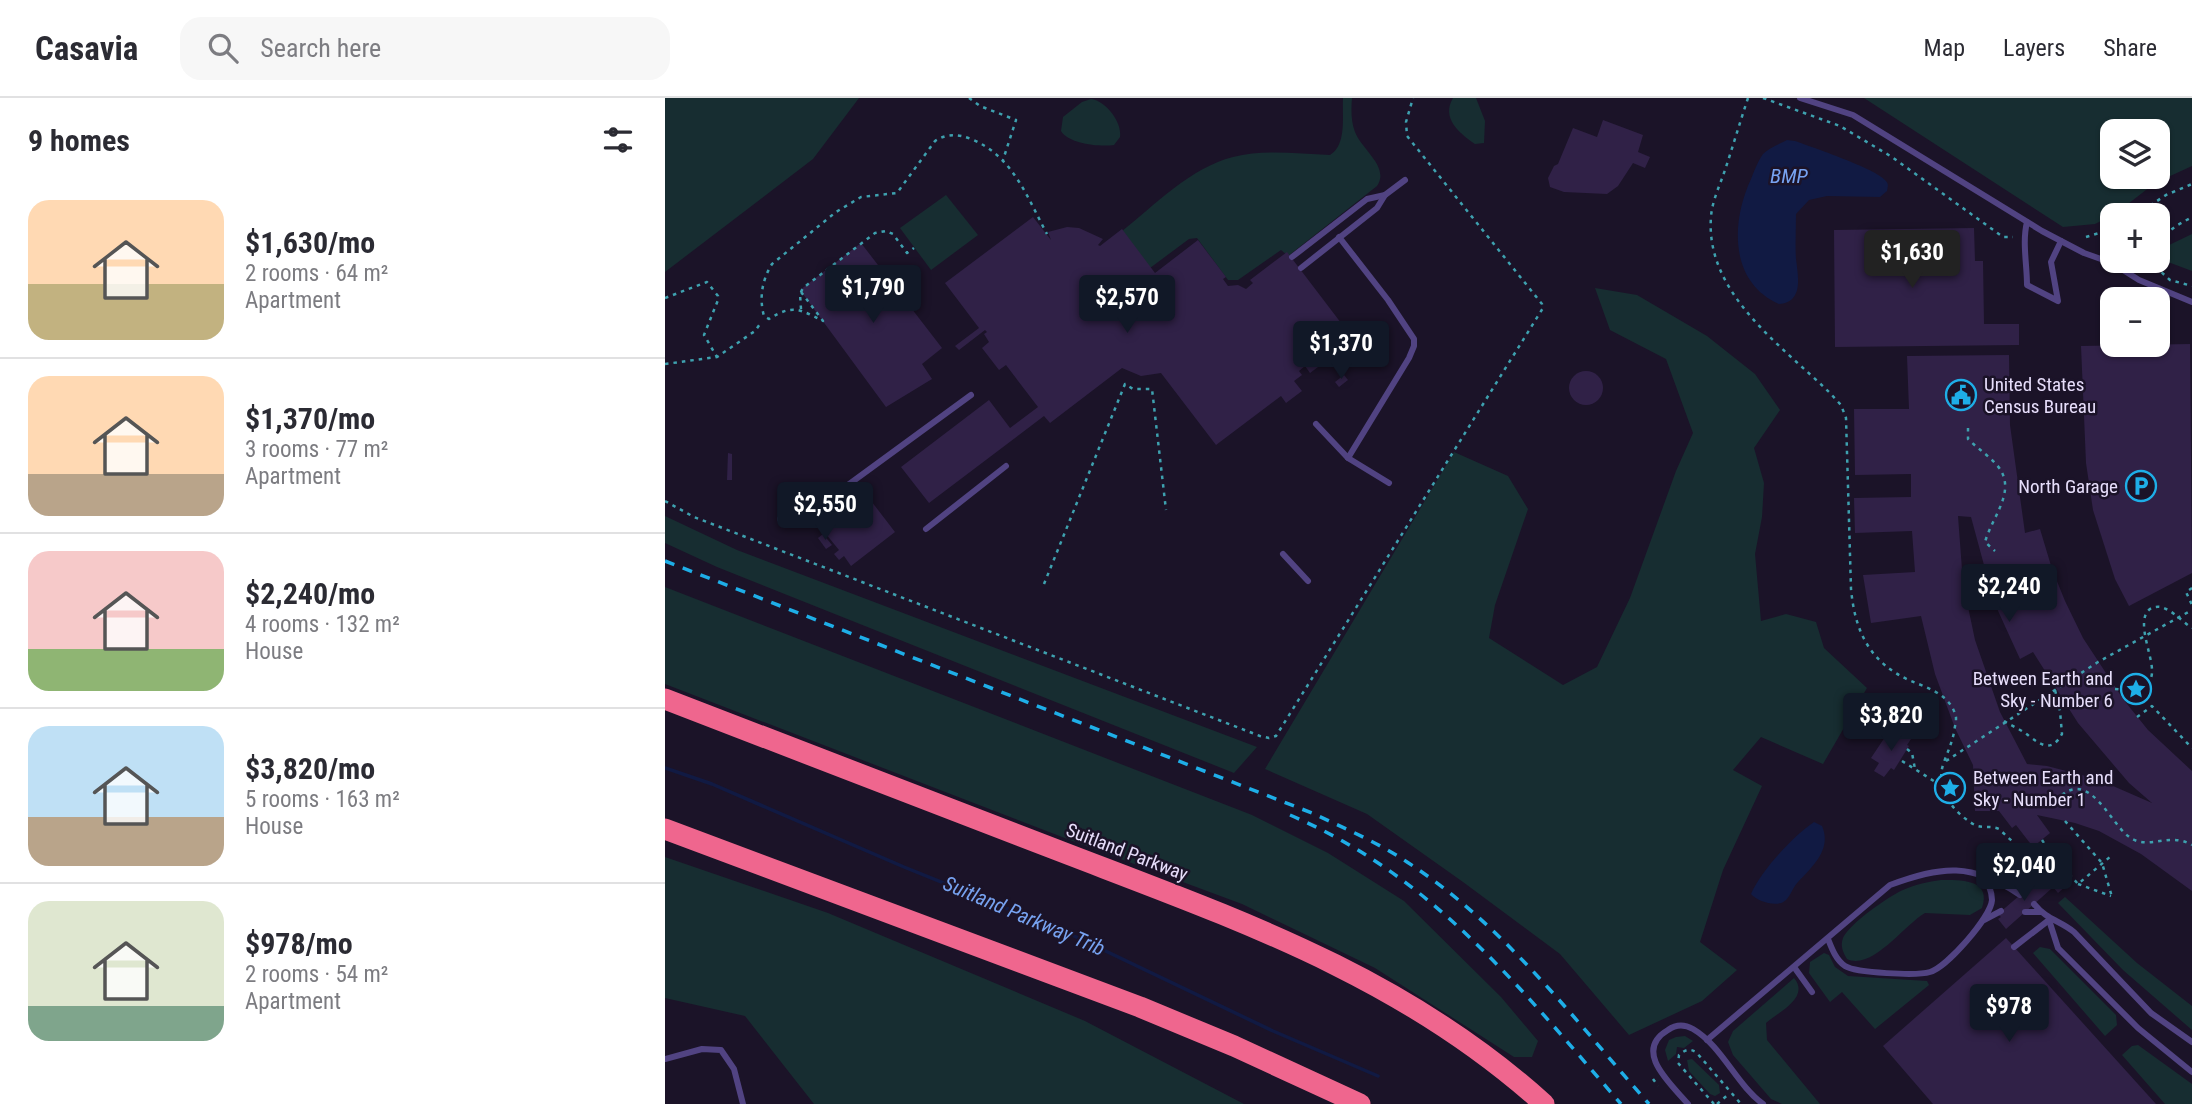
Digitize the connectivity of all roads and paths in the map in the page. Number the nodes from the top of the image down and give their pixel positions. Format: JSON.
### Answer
{"nodes":[{"id":1,"x":969,"y":98,"type":"edge"},
{"id":2,"x":1413,"y":98,"type":"edge"},
{"id":3,"x":1748,"y":98,"type":"edge"},
{"id":4,"x":1763,"y":98,"type":"edge"},
{"id":5,"x":1800,"y":98,"type":"edge"},
{"id":6,"x":1003,"y":160,"type":"junction"},
{"id":7,"x":1405,"y":180,"type":"dead end"},
{"id":8,"x":2192,"y":184,"type":"edge"},
{"id":9,"x":1385,"y":195,"type":"junction"},
{"id":10,"x":2154,"y":203,"type":"edge"},
{"id":11,"x":2192,"y":217,"type":"edge"},
{"id":12,"x":2027,"y":222,"type":"junction"},
{"id":13,"x":2170,"y":231,"type":"edge"},
{"id":14,"x":2100,"y":233,"type":"edge"},
{"id":15,"x":1047,"y":234,"type":"dead end"},
{"id":16,"x":1339,"y":237,"type":"junction"},
{"id":17,"x":2013,"y":237,"type":"dead end"},
{"id":18,"x":2086,"y":237,"type":"dead end"},
{"id":19,"x":2061,"y":241,"type":"junction"},
{"id":20,"x":914,"y":248,"type":"dead end"},
{"id":21,"x":1292,"y":257,"type":"dead end"},
{"id":22,"x":1301,"y":268,"type":"dead end"},
{"id":23,"x":2162,"y":273,"type":"edge"},
{"id":24,"x":2192,"y":286,"type":"edge"},
{"id":25,"x":801,"y":292,"type":"junction"},
{"id":26,"x":665,"y":298,"type":"edge"},
{"id":27,"x":2192,"y":302,"type":"edge"},
{"id":28,"x":801,"y":309,"type":"junction"},
{"id":29,"x":760,"y":324,"type":"dead end"},
{"id":30,"x":717,"y":357,"type":"junction"},
{"id":31,"x":665,"y":364,"type":"edge"},
{"id":32,"x":971,"y":395,"type":"dead end"},
{"id":33,"x":1315,"y":424,"type":"dead end"},
{"id":34,"x":1968,"y":428,"type":"dead end"},
{"id":35,"x":1347,"y":458,"type":"junction"},
{"id":36,"x":1006,"y":466,"type":"dead end"},
{"id":37,"x":1389,"y":483,"type":"dead end"},
{"id":38,"x":665,"y":501,"type":"edge"},
{"id":39,"x":1166,"y":510,"type":"dead end"},
{"id":40,"x":780,"y":519,"type":"dead end"},
{"id":41,"x":926,"y":529,"type":"dead end"},
{"id":42,"x":1995,"y":551,"type":"dead end"},
{"id":43,"x":1283,"y":554,"type":"dead end"},
{"id":44,"x":1308,"y":581,"type":"dead end"},
{"id":45,"x":1044,"y":584,"type":"dead end"},
{"id":46,"x":2192,"y":588,"type":"edge"},
{"id":47,"x":2192,"y":607,"type":"edge"},
{"id":48,"x":2177,"y":618,"type":"junction"},
{"id":49,"x":2192,"y":628,"type":"edge"},
{"id":50,"x":2146,"y":636,"type":"junction"},
{"id":51,"x":2115,"y":689,"type":"dead end"},
{"id":52,"x":2055,"y":690,"type":"junction"},
{"id":53,"x":665,"y":699,"type":"edge"},
{"id":54,"x":2137,"y":717,"type":"dead end"},
{"id":55,"x":2004,"y":721,"type":"junction"},
{"id":56,"x":2192,"y":748,"type":"edge"},
{"id":57,"x":1907,"y":749,"type":"dead end"},
{"id":58,"x":1902,"y":761,"type":"dead end"},
{"id":59,"x":1943,"y":763,"type":"junction"},
{"id":60,"x":1915,"y":769,"type":"junction"},
{"id":61,"x":1942,"y":783,"type":"junction"},
{"id":62,"x":2062,"y":795,"type":"dead end"},
{"id":63,"x":2065,"y":821,"type":"dead end"},
{"id":64,"x":665,"y":829,"type":"edge"},
{"id":65,"x":2042,"y":840,"type":"dead end"},
{"id":66,"x":2192,"y":845,"type":"edge"},
{"id":67,"x":2051,"y":854,"type":"junction"},
{"id":68,"x":2111,"y":856,"type":"dead end"},
{"id":69,"x":2102,"y":863,"type":"junction"},
{"id":70,"x":2061,"y":865,"type":"junction"},
{"id":71,"x":1981,"y":874,"type":"junction"},
{"id":72,"x":2078,"y":884,"type":"junction"},
{"id":73,"x":2045,"y":887,"type":"dead end"},
{"id":74,"x":2020,"y":895,"type":"dead end"},
{"id":75,"x":2034,"y":904,"type":"dead end"},
{"id":76,"x":2001,"y":911,"type":"dead end"},
{"id":77,"x":2025,"y":912,"type":"dead end"},
{"id":78,"x":2041,"y":912,"type":"junction"},
{"id":79,"x":2049,"y":920,"type":"junction"},
{"id":80,"x":1983,"y":921,"type":"junction"},
{"id":81,"x":1828,"y":939,"type":"junction"},
{"id":82,"x":2014,"y":947,"type":"dead end"},
{"id":83,"x":1794,"y":967,"type":"junction"},
{"id":84,"x":1812,"y":992,"type":"dead end"},
{"id":85,"x":1707,"y":1040,"type":"junction"},
{"id":86,"x":2192,"y":1042,"type":"edge"},
{"id":87,"x":665,"y":1059,"type":"edge"},
{"id":88,"x":2192,"y":1072,"type":"edge"},
{"id":89,"x":1731,"y":1092,"type":"junction"},
{"id":90,"x":743,"y":1104,"type":"edge"},
{"id":91,"x":1360,"y":1104,"type":"edge"},
{"id":92,"x":1544,"y":1104,"type":"edge"},
{"id":93,"x":1688,"y":1104,"type":"edge"},
{"id":94,"x":1715,"y":1104,"type":"edge"},
{"id":95,"x":1741,"y":1104,"type":"edge"},
{"id":96,"x":1763,"y":1104,"type":"edge"}],
"edges":[{"from":1,"to":6,"type":"path"},
{"from":2,"to":38,"type":"path"},
{"from":3,"to":59,"type":"path"},
{"from":4,"to":17,"type":"path"},
{"from":5,"to":12,"type":"lane"},
{"from":6,"to":15,"type":"path"},
{"from":6,"to":28,"type":"path"},
{"from":7,"to":9,"type":"lane"},
{"from":8,"to":10,"type":"path"},
{"from":9,"to":16,"type":"lane"},
{"from":9,"to":21,"type":"lane"},
{"from":11,"to":13,"type":"path"},
{"from":12,"to":19,"type":"lane"},
{"from":12,"to":19,"type":"lane"},
{"from":14,"to":18,"type":"path"},
{"from":16,"to":22,"type":"lane"},
{"from":16,"to":35,"type":"lane"},
{"from":19,"to":27,"type":"lane"},
{"from":20,"to":25,"type":"path"},
{"from":23,"to":24,"type":"path"},
{"from":25,"to":28,"type":"path"},
{"from":25,"to":28,"type":"path"},
{"from":26,"to":30,"type":"path"},
{"from":29,"to":30,"type":"path"},
{"from":30,"to":31,"type":"path"},
{"from":32,"to":40,"type":"lane"},
{"from":33,"to":35,"type":"lane"},
{"from":34,"to":42,"type":"path"},
{"from":35,"to":37,"type":"lane"},
{"from":36,"to":41,"type":"lane"},
{"from":39,"to":45,"type":"path"},
{"from":43,"to":44,"type":"lane"},
{"from":46,"to":47,"type":"path"},
{"from":47,"to":48,"type":"path"},
{"from":48,"to":49,"type":"path"},
{"from":48,"to":50,"type":"path"},
{"from":48,"to":50,"type":"path"},
{"from":50,"to":51,"type":"path"},
{"from":50,"to":52,"type":"path"},
{"from":52,"to":55,"type":"path"},
{"from":52,"to":55,"type":"path"},
{"from":53,"to":92,"type":"highway","name":"Suitland Parkway"},
{"from":54,"to":56,"type":"path"},
{"from":55,"to":59,"type":"path"},
{"from":57,"to":60,"type":"path"},
{"from":58,"to":60,"type":"path"},
{"from":59,"to":61,"type":"path"},
{"from":60,"to":61,"type":"path"},
{"from":61,"to":67,"type":"path"},
{"from":62,"to":66,"type":"path"},
{"from":63,"to":69,"type":"path"},
{"from":64,"to":91,"type":"highway"},
{"from":65,"to":67,"type":"path"},
{"from":67,"to":70,"type":"path"},
{"from":68,"to":69,"type":"path"},
{"from":69,"to":72,"type":"path"},
{"from":69,"to":72,"type":"path"},
{"from":70,"to":72,"type":"path"},
{"from":70,"to":73,"type":"path"},
{"from":71,"to":74,"type":"lane"},
{"from":71,"to":80,"type":"lane"},
{"from":71,"to":81,"type":"lane"},
{"from":75,"to":78,"type":"lane"},
{"from":76,"to":80,"type":"lane"},
{"from":77,"to":78,"type":"lane"},
{"from":78,"to":79,"type":"lane"},
{"from":79,"to":82,"type":"lane"},
{"from":79,"to":86,"type":"lane"},
{"from":79,"to":88,"type":"lane"},
{"from":80,"to":81,"type":"lane"},
{"from":81,"to":83,"type":"lane"},
{"from":83,"to":84,"type":"lane"},
{"from":83,"to":85,"type":"lane"},
{"from":85,"to":93,"type":"lane"},
{"from":85,"to":96,"type":"lane"},
{"from":87,"to":90,"type":"lane"},
{"from":89,"to":94,"type":"path"},
{"from":89,"to":94,"type":"path"},
{"from":89,"to":95,"type":"path"}]}
